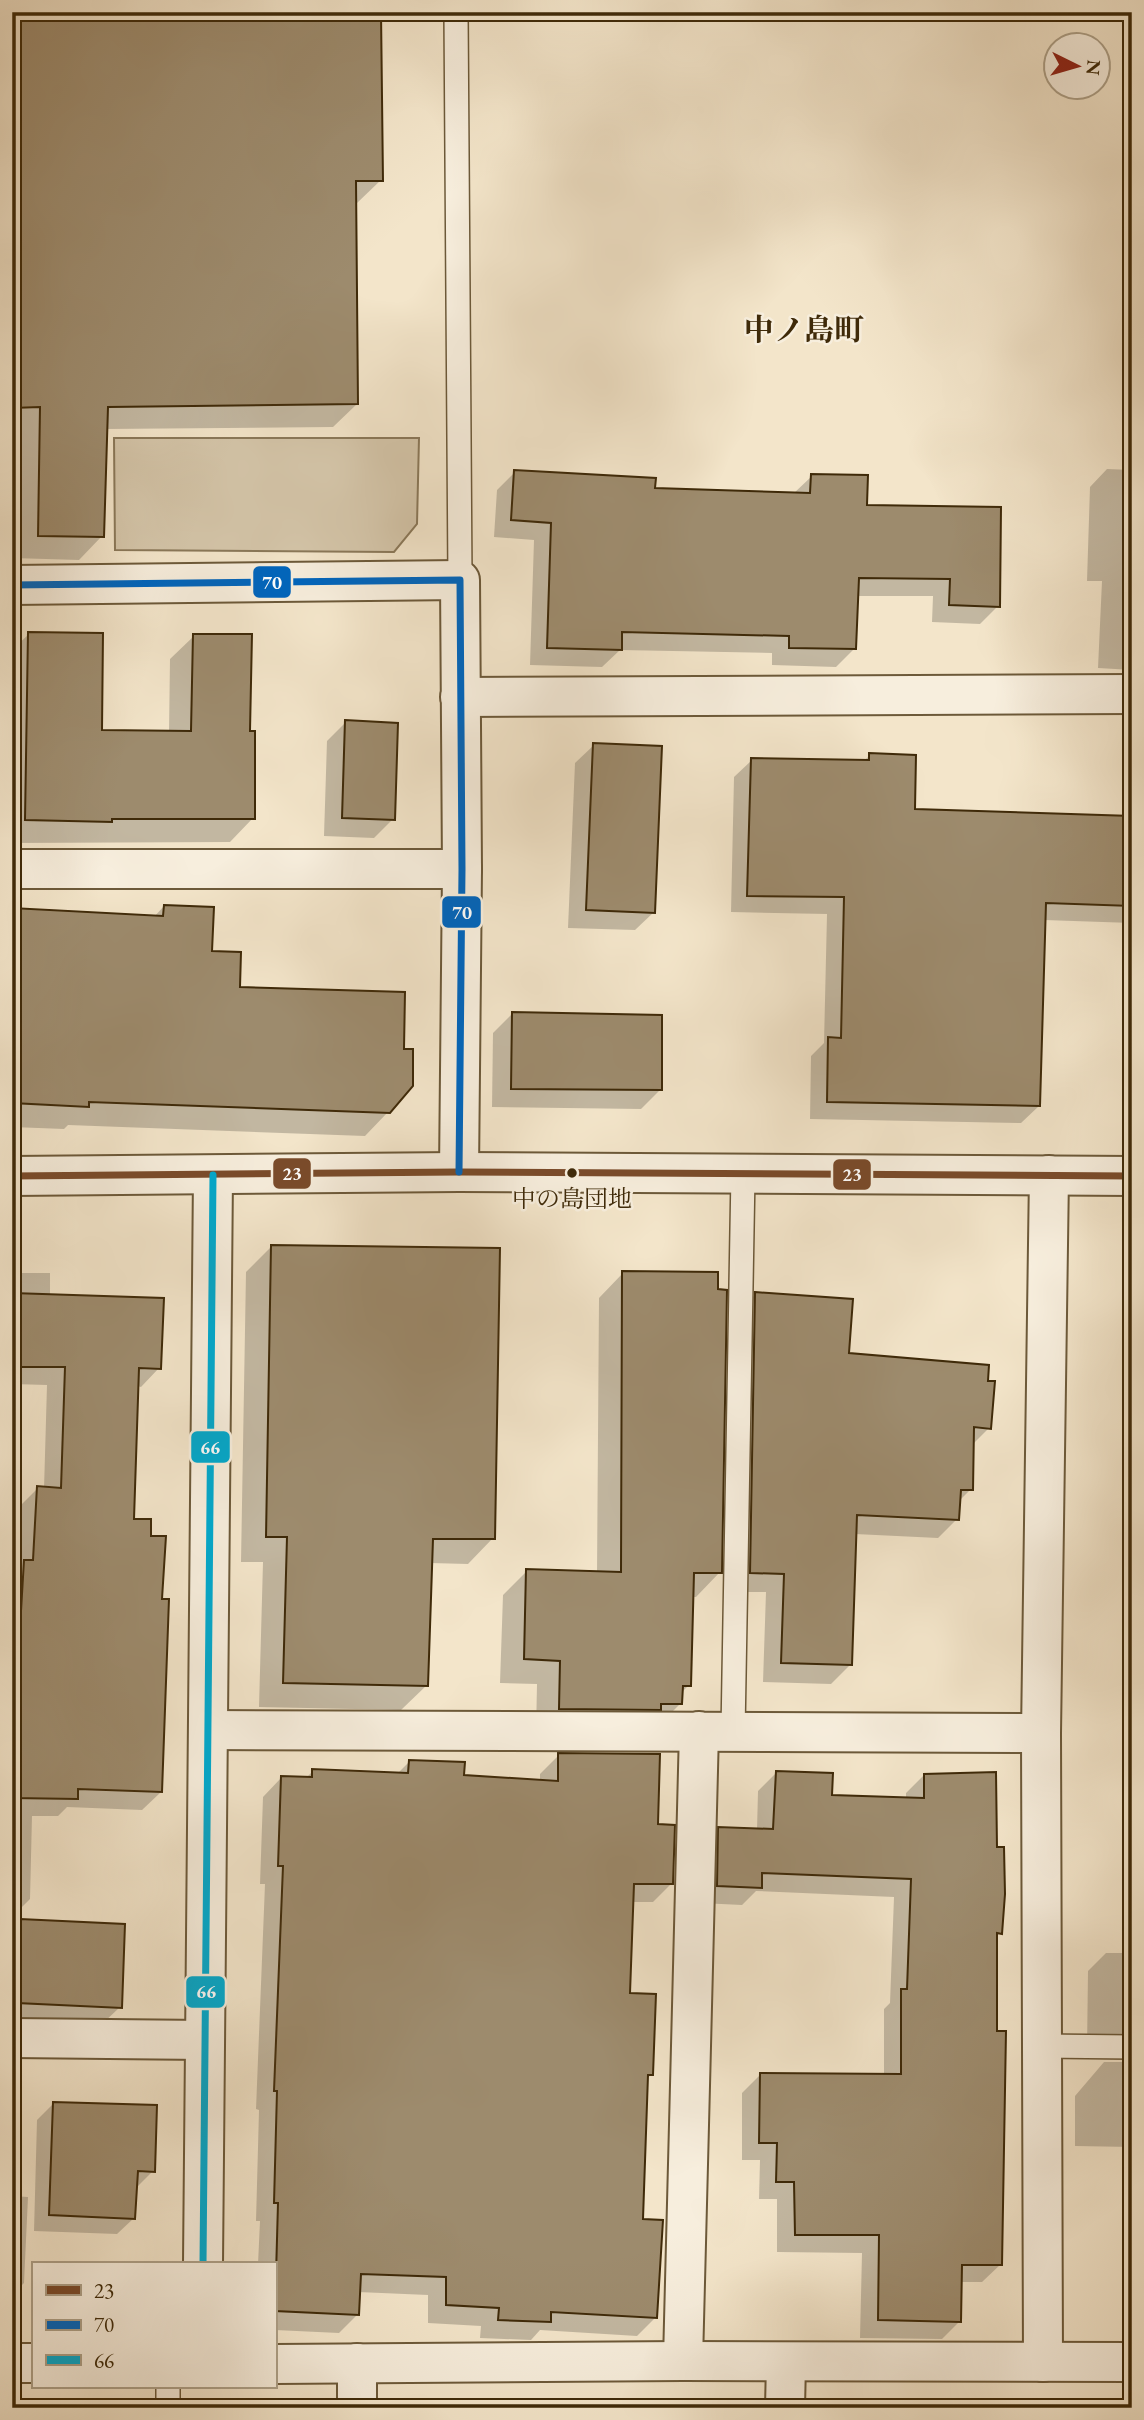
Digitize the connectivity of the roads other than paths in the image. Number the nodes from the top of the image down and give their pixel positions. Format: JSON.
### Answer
{"nodes":[{"id":1,"x":456,"y":12,"type":"edge"},
{"id":2,"x":460,"y":580,"type":"junction"},
{"id":3,"x":12,"y":585,"type":"edge"},
{"id":4,"x":1132,"y":694,"type":"edge"},
{"id":5,"x":460,"y":697,"type":"junction"},
{"id":6,"x":12,"y":869,"type":"edge"},
{"id":7,"x":462,"y":869,"type":"junction"},
{"id":8,"x":459,"y":1172,"type":"junction"},
{"id":9,"x":743,"y":1174,"type":"junction"},
{"id":10,"x":214,"y":1175,"type":"junction"},
{"id":11,"x":1049,"y":1175,"type":"junction"},
{"id":12,"x":12,"y":1176,"type":"edge"},
{"id":13,"x":1132,"y":1176,"type":"edge"},
{"id":14,"x":208,"y":1730,"type":"junction"},
{"id":15,"x":716,"y":1731,"type":"junction"},
{"id":16,"x":1041,"y":1733,"type":"junction"},
{"id":17,"x":12,"y":2038,"type":"edge"},
{"id":18,"x":205,"y":2040,"type":"junction"},
{"id":19,"x":1042,"y":2046,"type":"junction"},
{"id":20,"x":1132,"y":2047,"type":"edge"},
{"id":21,"x":203,"y":2262,"type":"edge"},
{"id":22,"x":683,"y":2361,"type":"junction"},
{"id":23,"x":786,"y":2362,"type":"junction"},
{"id":24,"x":1043,"y":2362,"type":"junction"},
{"id":25,"x":1132,"y":2362,"type":"edge"},
{"id":26,"x":12,"y":2363,"type":"edge"},
{"id":27,"x":32,"y":2363,"type":"edge"},
{"id":28,"x":357,"y":2363,"type":"junction"},
{"id":29,"x":276,"y":2364,"type":"edge"},
{"id":30,"x":168,"y":2388,"type":"edge"},
{"id":31,"x":168,"y":2408,"type":"edge"},
{"id":32,"x":356,"y":2408,"type":"edge"},
{"id":33,"x":785,"y":2408,"type":"edge"}],
"edges":[{"from":1,"to":2,"type":"lane"},
{"from":2,"to":3,"type":"street"},
{"from":2,"to":5,"type":"street"},
{"from":4,"to":5,"type":"street"},
{"from":5,"to":7,"type":"street"},
{"from":6,"to":7,"type":"street"},
{"from":7,"to":8,"type":"street"},
{"from":8,"to":9,"type":"street"},
{"from":8,"to":10,"type":"street"},
{"from":9,"to":11,"type":"street"},
{"from":9,"to":15,"type":"lane"},
{"from":10,"to":12,"type":"street"},
{"from":10,"to":14,"type":"street"},
{"from":11,"to":13,"type":"street"},
{"from":11,"to":16,"type":"street"},
{"from":14,"to":15,"type":"street"},
{"from":14,"to":18,"type":"street"},
{"from":15,"to":16,"type":"street"},
{"from":15,"to":22,"type":"street"},
{"from":16,"to":19,"type":"street"},
{"from":17,"to":18,"type":"street"},
{"from":18,"to":21,"type":"street"},
{"from":19,"to":20,"type":"lane"},
{"from":19,"to":24,"type":"street"},
{"from":22,"to":23,"type":"street"},
{"from":22,"to":28,"type":"street"},
{"from":23,"to":24,"type":"street"},
{"from":23,"to":33,"type":"street"},
{"from":24,"to":25,"type":"street"},
{"from":26,"to":27,"type":"street"},
{"from":28,"to":29,"type":"street"},
{"from":28,"to":32,"type":"street"},
{"from":30,"to":31,"type":"lane"}]}
